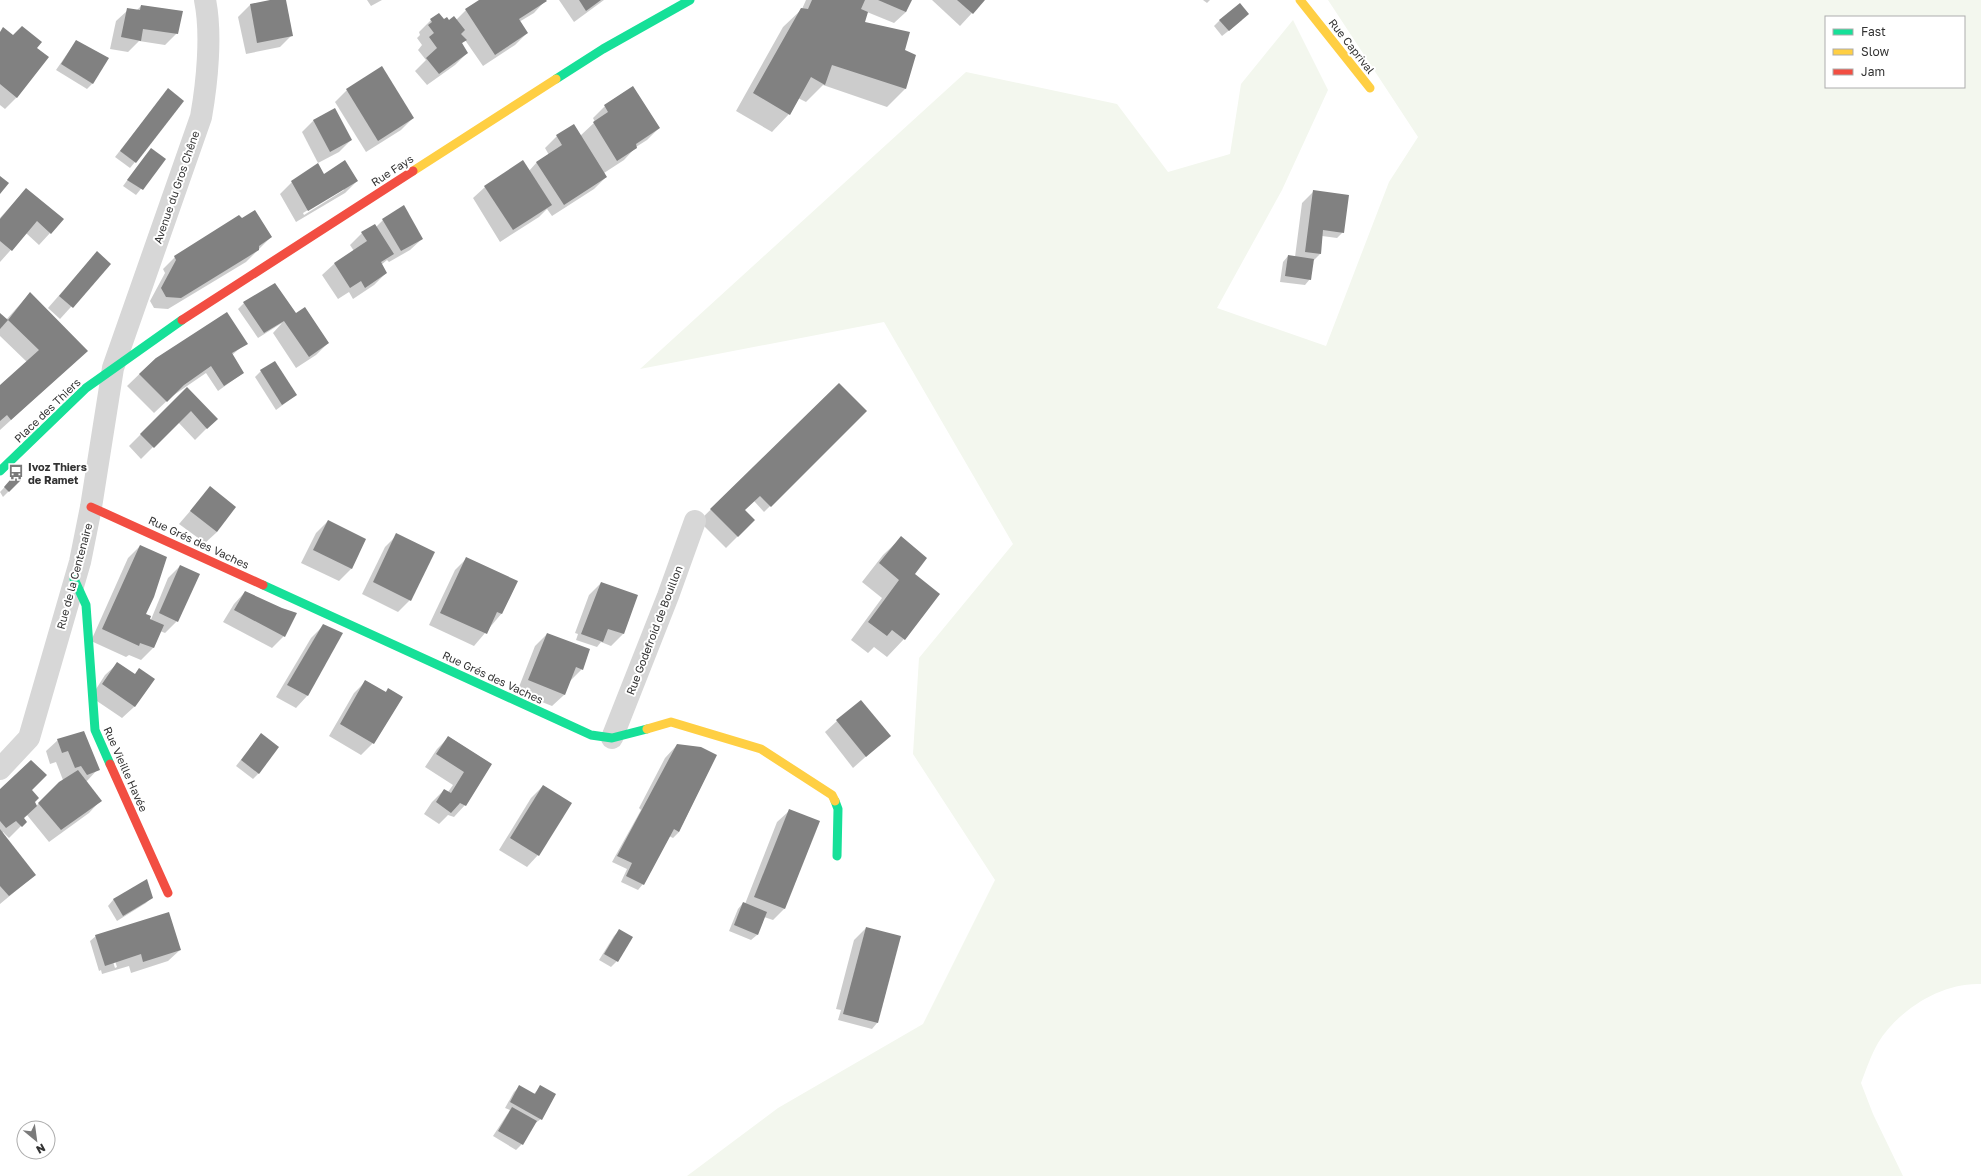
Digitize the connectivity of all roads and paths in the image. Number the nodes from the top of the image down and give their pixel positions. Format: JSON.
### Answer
{"nodes":[{"id":1,"x":205,"y":0,"type":"edge"},
{"id":2,"x":690,"y":0,"type":"edge"},
{"id":3,"x":1300,"y":0,"type":"edge"},
{"id":4,"x":1370,"y":88,"type":"dead end"},
{"id":5,"x":113,"y":368,"type":"junction"},
{"id":6,"x":0,"y":471,"type":"edge"},
{"id":7,"x":91,"y":507,"type":"junction"},
{"id":8,"x":695,"y":521,"type":"dead end"},
{"id":9,"x":74,"y":579,"type":"junction"},
{"id":10,"x":612,"y":738,"type":"junction"},
{"id":11,"x":0,"y":769,"type":"edge"},
{"id":12,"x":837,"y":856,"type":"dead end"},
{"id":13,"x":168,"y":893,"type":"dead end"}],
"edges":[{"from":1,"to":5,"type":"street","name":"Avenue du Gros Chêne"},
{"from":2,"to":5,"type":"street","name":"Rue Fays"},
{"from":3,"to":4,"type":"street","name":"Rue Caprival"},
{"from":5,"to":6,"type":"street","name":"Place des Thiers"},
{"from":5,"to":7,"type":"street","name":"Rue de la Centenaire"},
{"from":7,"to":9,"type":"street","name":"Rue de la Centenaire"},
{"from":7,"to":10,"type":"street","name":"Rue Grés des Vaches"},
{"from":8,"to":10,"type":"street","name":"Rue Godefroid de Bouillon"},
{"from":9,"to":11,"type":"street","name":"Rue de la Centenaire"},
{"from":9,"to":13,"type":"street","name":"Rue Vieille Havée"},
{"from":10,"to":12,"type":"street","name":"Rue Grés des Vaches"}]}
